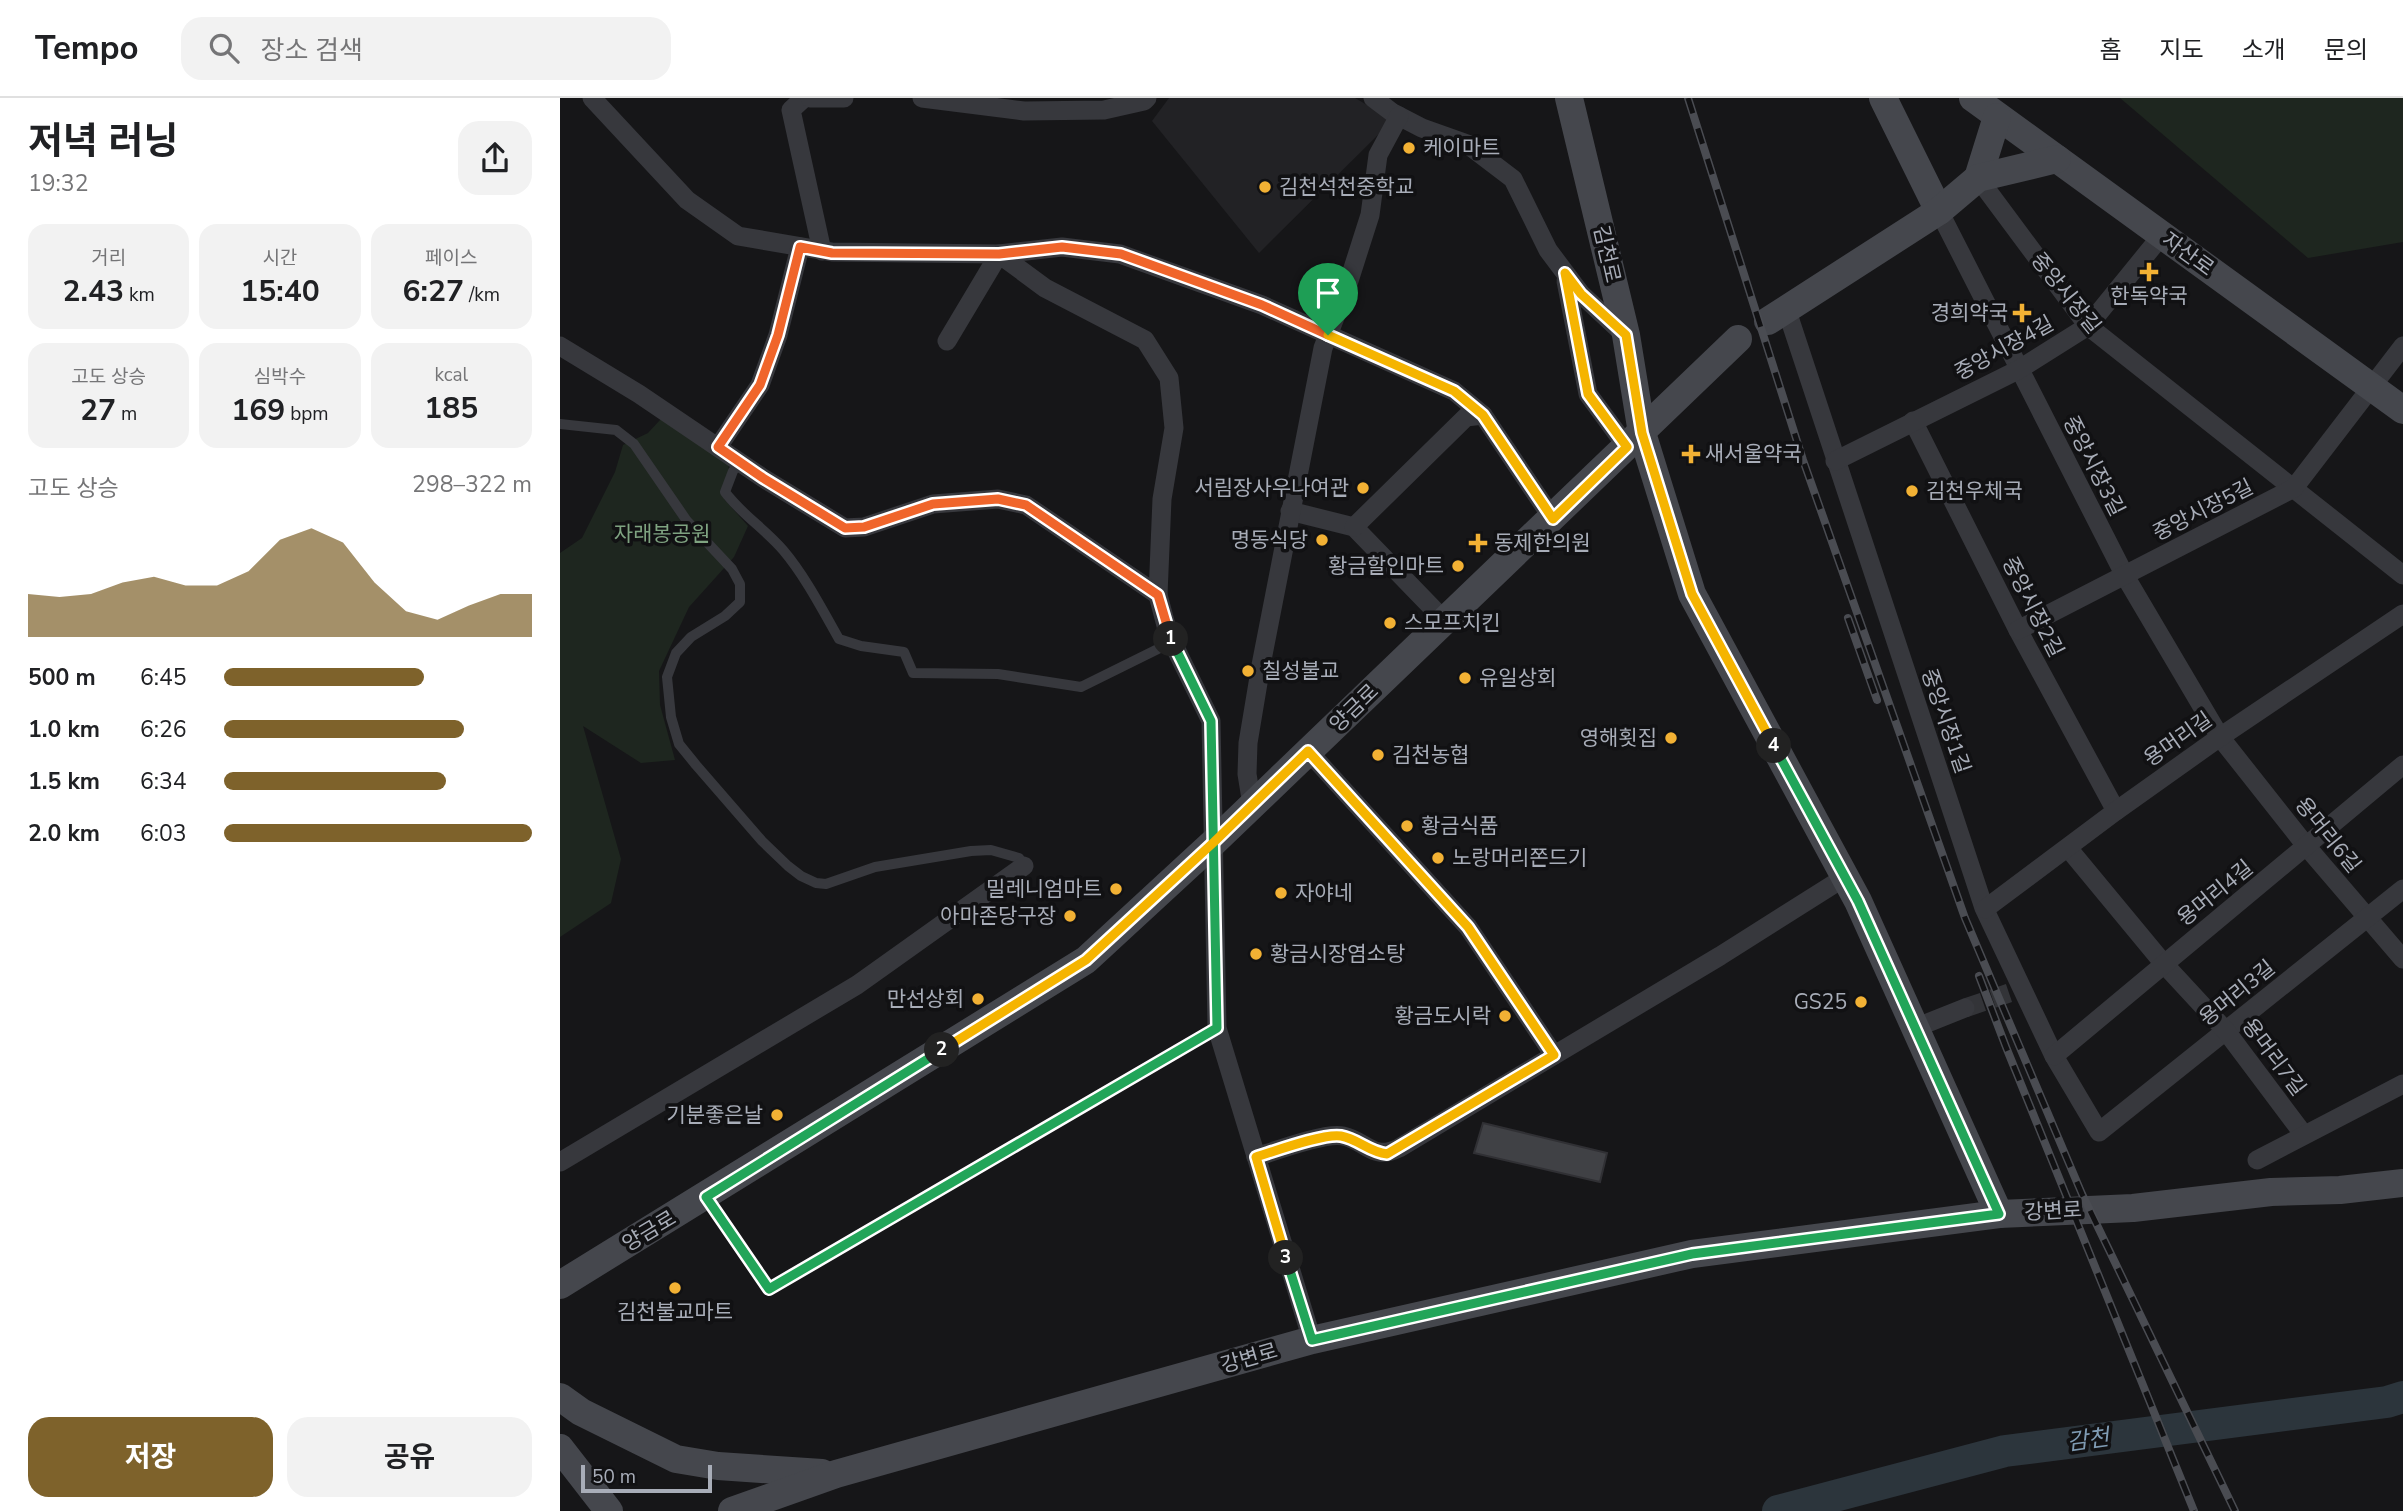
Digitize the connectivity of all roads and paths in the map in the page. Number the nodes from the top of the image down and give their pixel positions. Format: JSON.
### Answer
{"nodes":[{"id":1,"x":592,"y":98,"type":"edge"},
{"id":2,"x":804,"y":98,"type":"edge"},
{"id":3,"x":810,"y":98,"type":"edge"},
{"id":4,"x":844,"y":98,"type":"edge"},
{"id":5,"x":922,"y":98,"type":"edge"},
{"id":6,"x":1147,"y":98,"type":"edge"},
{"id":7,"x":1373,"y":98,"type":"edge"},
{"id":8,"x":1569,"y":98,"type":"edge"},
{"id":9,"x":1883,"y":98,"type":"edge"},
{"id":10,"x":1973,"y":98,"type":"edge"},
{"id":11,"x":1399,"y":109,"type":"edge"},
{"id":12,"x":1997,"y":117,"type":"junction"},
{"id":13,"x":2057,"y":159,"type":"junction"},
{"id":14,"x":1978,"y":178,"type":"junction"},
{"id":15,"x":1939,"y":211,"type":"junction"},
{"id":16,"x":2162,"y":235,"type":"junction"},
{"id":17,"x":800,"y":247,"type":"junction"},
{"id":18,"x":822,"y":251,"type":"junction"},
{"id":19,"x":999,"y":254,"type":"junction"},
{"id":20,"x":1565,"y":273,"type":"junction"},
{"id":21,"x":1777,"y":315,"type":"joint"},
{"id":22,"x":2088,"y":326,"type":"junction"},
{"id":23,"x":1328,"y":335,"type":"junction"},
{"id":24,"x":1626,"y":335,"type":"junction"},
{"id":25,"x":1738,"y":339,"type":"dead end"},
{"id":26,"x":947,"y":341,"type":"dead end"},
{"id":27,"x":2403,"y":346,"type":"edge"},
{"id":28,"x":561,"y":349,"type":"edge"},
{"id":29,"x":2018,"y":370,"type":"junction"},
{"id":30,"x":2372,"y":386,"type":"junction"},
{"id":31,"x":2403,"y":410,"type":"edge"},
{"id":32,"x":1483,"y":415,"type":"junction"},
{"id":33,"x":1913,"y":421,"type":"junction"},
{"id":34,"x":560,"y":424,"type":"edge"},
{"id":35,"x":1635,"y":440,"type":"junction"},
{"id":36,"x":718,"y":447,"type":"junction"},
{"id":37,"x":1835,"y":461,"type":"junction"},
{"id":38,"x":740,"y":462,"type":"junction"},
{"id":39,"x":2294,"y":488,"type":"junction"},
{"id":40,"x":1290,"y":511,"type":"junction"},
{"id":41,"x":1553,"y":519,"type":"junction"},
{"id":42,"x":1354,"y":527,"type":"junction"},
{"id":43,"x":2403,"y":575,"type":"edge"},
{"id":44,"x":2125,"y":576,"type":"junction"},
{"id":45,"x":1158,"y":595,"type":"junction"},
{"id":46,"x":2403,"y":614,"type":"edge"},
{"id":47,"x":1445,"y":621,"type":"junction"},
{"id":48,"x":2018,"y":630,"type":"junction"},
{"id":49,"x":1172,"y":642,"type":"junction"},
{"id":50,"x":2220,"y":737,"type":"junction"},
{"id":51,"x":1308,"y":751,"type":"junction"},
{"id":52,"x":2403,"y":765,"type":"edge"},
{"id":53,"x":1252,"y":806,"type":"junction"},
{"id":54,"x":2116,"y":811,"type":"junction"},
{"id":55,"x":1214,"y":842,"type":"junction"},
{"id":56,"x":2307,"y":847,"type":"junction"},
{"id":57,"x":2068,"y":848,"type":"junction"},
{"id":58,"x":1024,"y":866,"type":"joint"},
{"id":59,"x":1845,"y":877,"type":"junction"},
{"id":60,"x":2403,"y":890,"type":"edge"},
{"id":61,"x":1985,"y":909,"type":"junction"},
{"id":62,"x":2368,"y":918,"type":"junction"},
{"id":63,"x":2403,"y":959,"type":"edge"},
{"id":64,"x":2164,"y":964,"type":"junction"},
{"id":65,"x":1965,"y":1008,"type":"tunnel mouth"},
{"id":66,"x":1217,"y":1028,"type":"junction"},
{"id":67,"x":1915,"y":1028,"type":"junction"},
{"id":68,"x":2227,"y":1031,"type":"junction"},
{"id":69,"x":1554,"y":1055,"type":"junction"},
{"id":70,"x":2054,"y":1056,"type":"junction"},
{"id":71,"x":2403,"y":1083,"type":"edge"},
{"id":72,"x":2099,"y":1132,"type":"joint"},
{"id":73,"x":2304,"y":1135,"type":"junction"},
{"id":74,"x":1256,"y":1157,"type":"junction"},
{"id":75,"x":2257,"y":1160,"type":"dead end"},
{"id":76,"x":560,"y":1162,"type":"edge"},
{"id":77,"x":2403,"y":1183,"type":"edge"},
{"id":78,"x":706,"y":1197,"type":"junction"},
{"id":79,"x":1999,"y":1214,"type":"junction"},
{"id":80,"x":560,"y":1285,"type":"edge"},
{"id":81,"x":1312,"y":1340,"type":"junction"},
{"id":82,"x":560,"y":1397,"type":"edge"},
{"id":83,"x":560,"y":1448,"type":"edge"},
{"id":84,"x":836,"y":1474,"type":"junction"},
{"id":85,"x":609,"y":1511,"type":"edge"},
{"id":86,"x":732,"y":1511,"type":"edge"}],
"edges":[{"from":1,"to":17,"type":"street"},
{"from":2,"to":18,"type":"street"},
{"from":3,"to":4,"type":"street"},
{"from":5,"to":6,"type":"street"},
{"from":7,"to":11,"type":"street"},
{"from":8,"to":24,"type":"street","name":"김천로"},
{"from":9,"to":15,"type":"street"},
{"from":10,"to":12,"type":"street","name":"자산로"},
{"from":11,"to":20,"type":"street"},
{"from":11,"to":23,"type":"street"},
{"from":12,"to":13,"type":"street","name":"자산로"},
{"from":12,"to":14,"type":"street"},
{"from":13,"to":14,"type":"street"},
{"from":13,"to":16,"type":"street","name":"자산로"},
{"from":14,"to":15,"type":"street"},
{"from":14,"to":22,"type":"street","name":"중앙시장길"},
{"from":15,"to":21,"type":"street"},
{"from":15,"to":29,"type":"street","name":"중앙시장3길"},
{"from":16,"to":22,"type":"street","name":"중앙시장4길"},
{"from":16,"to":30,"type":"street","name":"자산로"},
{"from":17,"to":18,"type":"street"},
{"from":17,"to":36,"type":"street"},
{"from":18,"to":19,"type":"street"},
{"from":19,"to":23,"type":"street"},
{"from":19,"to":26,"type":"street"},
{"from":19,"to":45,"type":"street"},
{"from":20,"to":24,"type":"street"},
{"from":20,"to":35,"type":"street"},
{"from":21,"to":37,"type":"street","name":"중앙시장1길"},
{"from":22,"to":29,"type":"street","name":"중앙시장4길"},
{"from":22,"to":39,"type":"street","name":"중앙시장길"},
{"from":23,"to":32,"type":"street"},
{"from":23,"to":40,"type":"street"},
{"from":24,"to":35,"type":"street","name":"김천로"},
{"from":25,"to":35,"type":"street"},
{"from":27,"to":30,"type":"street","name":"중앙시장5길"},
{"from":28,"to":36,"type":"street"},
{"from":29,"to":33,"type":"street","name":"중앙시장4길"},
{"from":29,"to":44,"type":"street","name":"중앙시장3길"},
{"from":30,"to":31,"type":"street","name":"자산로"},
{"from":30,"to":39,"type":"street","name":"중앙시장5길"},
{"from":32,"to":41,"type":"street"},
{"from":32,"to":42,"type":"street"},
{"from":33,"to":37,"type":"street","name":"중앙시장4길"},
{"from":33,"to":48,"type":"street","name":"중앙시장2길"},
{"from":34,"to":58,"type":"lane"},
{"from":35,"to":41,"type":"street","name":"양금로"},
{"from":35,"to":59,"type":"street","name":"김천로"},
{"from":36,"to":38,"type":"street"},
{"from":37,"to":61,"type":"street","name":"중앙시장1길"},
{"from":38,"to":45,"type":"street"},
{"from":38,"to":49,"type":"lane"},
{"from":39,"to":43,"type":"street","name":"중앙시장길"},
{"from":39,"to":44,"type":"street","name":"중앙시장5길"},
{"from":40,"to":42,"type":"street"},
{"from":40,"to":53,"type":"street"},
{"from":41,"to":47,"type":"street","name":"양금로"},
{"from":42,"to":47,"type":"street"},
{"from":44,"to":48,"type":"street","name":"중앙시장5길"},
{"from":44,"to":50,"type":"street","name":"중앙시장3길"},
{"from":45,"to":49,"type":"street"},
{"from":46,"to":50,"type":"street","name":"용머리길"},
{"from":47,"to":51,"type":"street","name":"양금로"},
{"from":48,"to":54,"type":"street","name":"중앙시장2길"},
{"from":49,"to":55,"type":"street"},
{"from":50,"to":54,"type":"street","name":"용머리길"},
{"from":50,"to":56,"type":"street","name":"용머리6길"},
{"from":51,"to":53,"type":"street","name":"양금로"},
{"from":51,"to":69,"type":"street"},
{"from":52,"to":56,"type":"street","name":"용머리4길"},
{"from":53,"to":55,"type":"street","name":"양금로"},
{"from":54,"to":57,"type":"street","name":"용머리길"},
{"from":55,"to":66,"type":"street"},
{"from":55,"to":78,"type":"street","name":"양금로"},
{"from":56,"to":62,"type":"street","name":"용머리6길"},
{"from":56,"to":64,"type":"street","name":"용머리4길"},
{"from":57,"to":61,"type":"street","name":"용머리길"},
{"from":57,"to":64,"type":"street","name":"용머리7길"},
{"from":58,"to":76,"type":"street"},
{"from":59,"to":67,"type":"street","name":"김천로"},
{"from":59,"to":69,"type":"street"},
{"from":60,"to":62,"type":"street","name":"용머리3길"},
{"from":61,"to":70,"type":"street","name":"중앙시장1길"},
{"from":62,"to":63,"type":"street","name":"용머리6길"},
{"from":62,"to":68,"type":"street","name":"용머리3길"},
{"from":64,"to":68,"type":"street","name":"용머리7길"},
{"from":64,"to":70,"type":"street","name":"용머리4길"},
{"from":65,"to":67,"type":"street"},
{"from":66,"to":74,"type":"street"},
{"from":66,"to":78,"type":"lane"},
{"from":67,"to":79,"type":"street","name":"김천로"},
{"from":68,"to":72,"type":"street","name":"용머리3길"},
{"from":68,"to":73,"type":"street","name":"용머리7길"},
{"from":69,"to":74,"type":"street"},
{"from":70,"to":72,"type":"street","name":"중앙시장1길"},
{"from":71,"to":73,"type":"street"},
{"from":73,"to":75,"type":"street"},
{"from":74,"to":81,"type":"street"},
{"from":77,"to":79,"type":"street","name":"강변로"},
{"from":78,"to":80,"type":"street","name":"양금로"},
{"from":79,"to":81,"type":"street","name":"강변로"},
{"from":81,"to":84,"type":"street","name":"강변로"},
{"from":82,"to":84,"type":"street"},
{"from":83,"to":85,"type":"street"},
{"from":84,"to":86,"type":"street","name":"강변로"}]}
